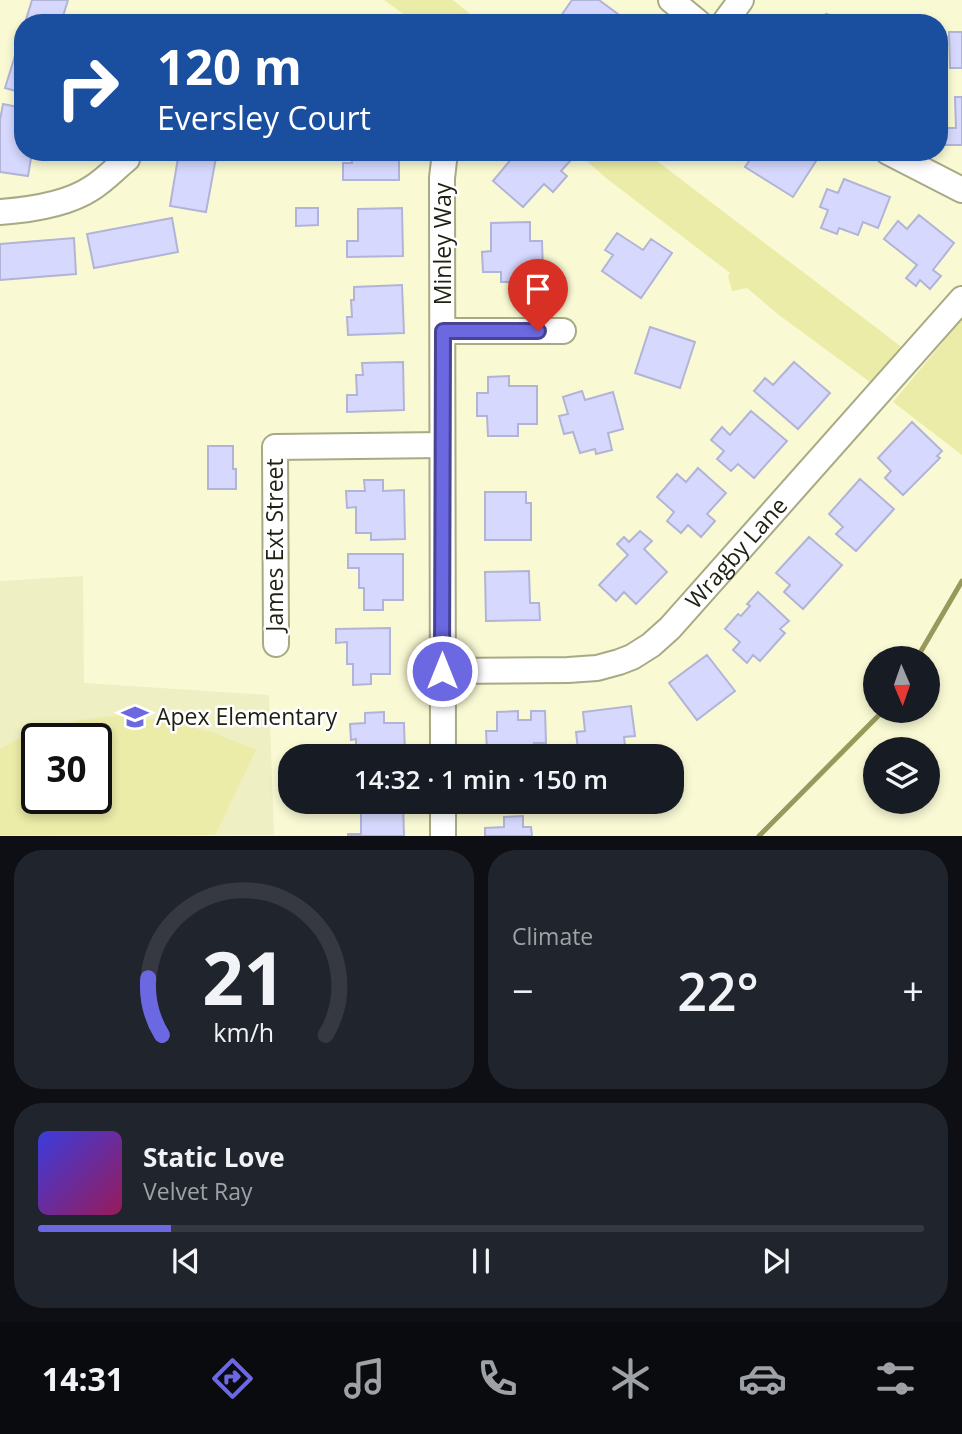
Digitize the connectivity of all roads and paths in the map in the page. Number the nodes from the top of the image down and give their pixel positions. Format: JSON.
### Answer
{"nodes":[{"id":1,"x":671,"y":0,"type":"edge"},
{"id":2,"x":688,"y":14,"type":"edge"},
{"id":3,"x":125,"y":161,"type":"edge"},
{"id":4,"x":444,"y":161,"type":"edge"},
{"id":5,"x":906,"y":161,"type":"edge"},
{"id":6,"x":962,"y":190,"type":"edge"},
{"id":7,"x":0,"y":212,"type":"edge"},
{"id":8,"x":962,"y":299,"type":"edge"},
{"id":9,"x":443,"y":331,"type":"junction"},
{"id":10,"x":562,"y":331,"type":"dead end"},
{"id":11,"x":442,"y":446,"type":"junction"},
{"id":12,"x":276,"y":644,"type":"dead end"},
{"id":13,"x":442,"y":671,"type":"junction"},
{"id":14,"x":443,"y":744,"type":"edge"},
{"id":15,"x":443,"y":814,"type":"edge"},
{"id":16,"x":443,"y":835,"type":"edge"}],
"edges":[{"from":1,"to":2,"type":"street"},
{"from":3,"to":7,"type":"street"},
{"from":4,"to":9,"type":"street","name":"Minley Way"},
{"from":5,"to":6,"type":"street"},
{"from":8,"to":13,"type":"street","name":"Wragby Lane"},
{"from":9,"to":10,"type":"street"},
{"from":9,"to":11,"type":"street","name":"Minley Way"},
{"from":11,"to":12,"type":"street","name":"James Ext Street"},
{"from":11,"to":13,"type":"street","name":"Minley Way"},
{"from":13,"to":14,"type":"street","name":"Minley Way"},
{"from":15,"to":16,"type":"street"}]}
